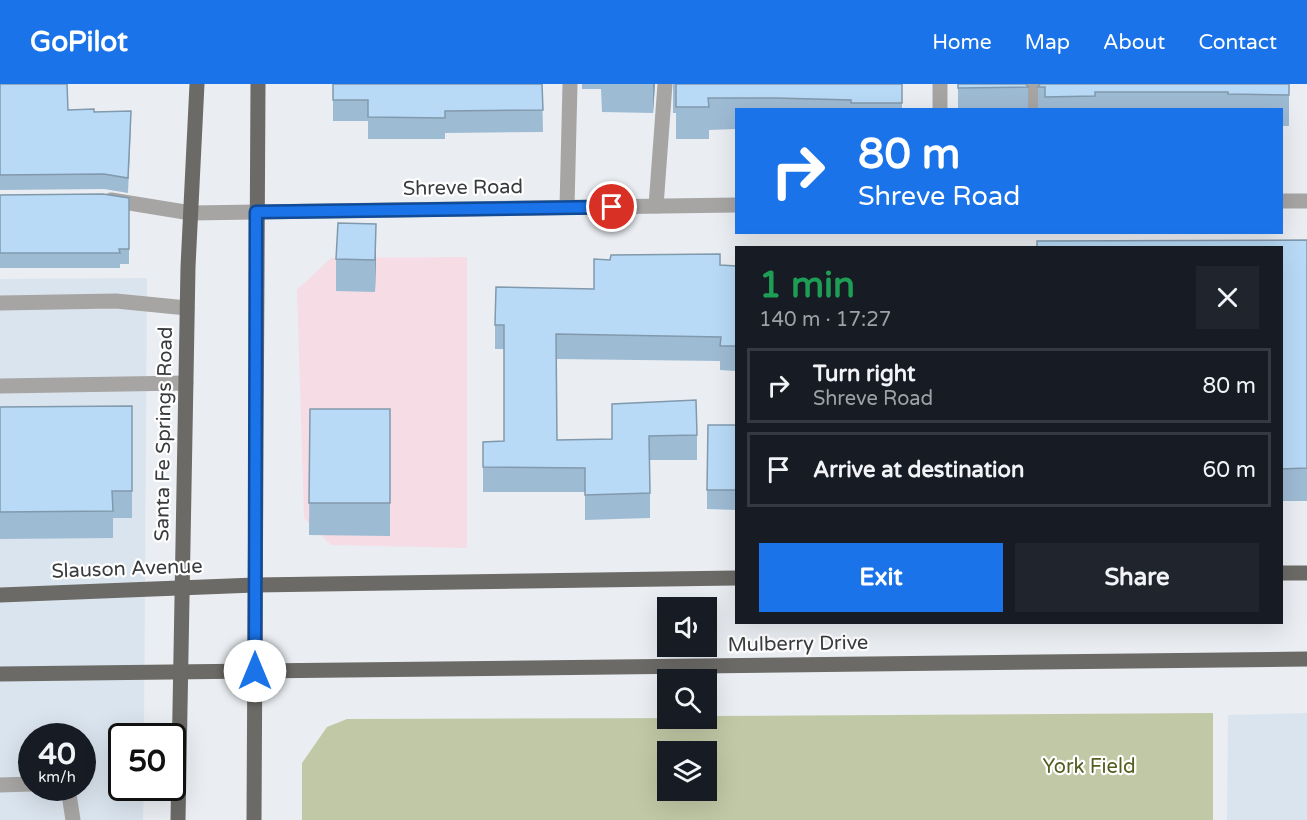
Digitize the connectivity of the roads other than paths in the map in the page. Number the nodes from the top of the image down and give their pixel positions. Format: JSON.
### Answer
{"nodes":[{"id":1,"x":197,"y":84,"type":"edge"},
{"id":2,"x":258,"y":84,"type":"edge"},
{"id":3,"x":570,"y":84,"type":"edge"},
{"id":4,"x":665,"y":84,"type":"edge"},
{"id":5,"x":940,"y":84,"type":"edge"},
{"id":6,"x":1033,"y":84,"type":"edge"},
{"id":7,"x":940,"y":108,"type":"edge"},
{"id":8,"x":1033,"y":108,"type":"edge"},
{"id":9,"x":92,"y":199,"type":"edge"},
{"id":10,"x":1283,"y":201,"type":"edge"},
{"id":11,"x":1307,"y":201,"type":"edge"},
{"id":12,"x":735,"y":205,"type":"edge"},
{"id":13,"x":656,"y":206,"type":"junction"},
{"id":14,"x":567,"y":207,"type":"junction"},
{"id":15,"x":256,"y":212,"type":"junction"},
{"id":16,"x":191,"y":213,"type":"junction"},
{"id":17,"x":0,"y":303,"type":"edge"},
{"id":18,"x":188,"y":308,"type":"junction"},
{"id":19,"x":186,"y":383,"type":"junction"},
{"id":20,"x":0,"y":386,"type":"edge"},
{"id":21,"x":1283,"y":573,"type":"edge"},
{"id":22,"x":1307,"y":573,"type":"edge"},
{"id":23,"x":735,"y":578,"type":"edge"},
{"id":24,"x":255,"y":585,"type":"junction"},
{"id":25,"x":183,"y":588,"type":"junction"},
{"id":26,"x":0,"y":595,"type":"edge"},
{"id":27,"x":1307,"y":659,"type":"edge"},
{"id":28,"x":182,"y":671,"type":"junction"},
{"id":29,"x":255,"y":671,"type":"junction"},
{"id":30,"x":0,"y":674,"type":"edge"},
{"id":31,"x":18,"y":784,"type":"edge"},
{"id":32,"x":0,"y":785,"type":"edge"},
{"id":33,"x":70,"y":801,"type":"edge"},
{"id":34,"x":73,"y":820,"type":"edge"},
{"id":35,"x":178,"y":820,"type":"edge"},
{"id":36,"x":254,"y":820,"type":"edge"}],
"edges":[{"from":1,"to":16,"type":"main road","name":"Santa Fe Springs Road"},
{"from":2,"to":15,"type":"main road"},
{"from":3,"to":14,"type":"street"},
{"from":4,"to":13,"type":"street"},
{"from":5,"to":7,"type":"street"},
{"from":6,"to":8,"type":"street"},
{"from":9,"to":16,"type":"street","name":"Shreve Road"},
{"from":10,"to":11,"type":"street"},
{"from":12,"to":13,"type":"street","name":"Shreve Road"},
{"from":13,"to":14,"type":"street","name":"Shreve Road"},
{"from":14,"to":15,"type":"street","name":"Shreve Road"},
{"from":15,"to":16,"type":"street","name":"Shreve Road"},
{"from":15,"to":24,"type":"main road"},
{"from":16,"to":18,"type":"main road","name":"Santa Fe Springs Road"},
{"from":17,"to":18,"type":"street"},
{"from":18,"to":19,"type":"main road","name":"Santa Fe Springs Road"},
{"from":19,"to":20,"type":"street"},
{"from":19,"to":25,"type":"main road","name":"Santa Fe Springs Road"},
{"from":21,"to":22,"type":"main road"},
{"from":23,"to":24,"type":"main road"},
{"from":24,"to":25,"type":"main road","name":"Slauson Avenue"},
{"from":24,"to":29,"type":"main road"},
{"from":25,"to":26,"type":"main road","name":"Slauson Avenue"},
{"from":25,"to":28,"type":"main road","name":"Santa Fe Springs Road"},
{"from":27,"to":29,"type":"main road","name":"Mulberry Drive"},
{"from":28,"to":29,"type":"main road","name":"Mulberry Drive"},
{"from":28,"to":30,"type":"main road"},
{"from":28,"to":35,"type":"main road","name":"Santa Fe Springs Road"},
{"from":29,"to":36,"type":"main road"},
{"from":31,"to":32,"type":"street"},
{"from":33,"to":34,"type":"street"}]}
